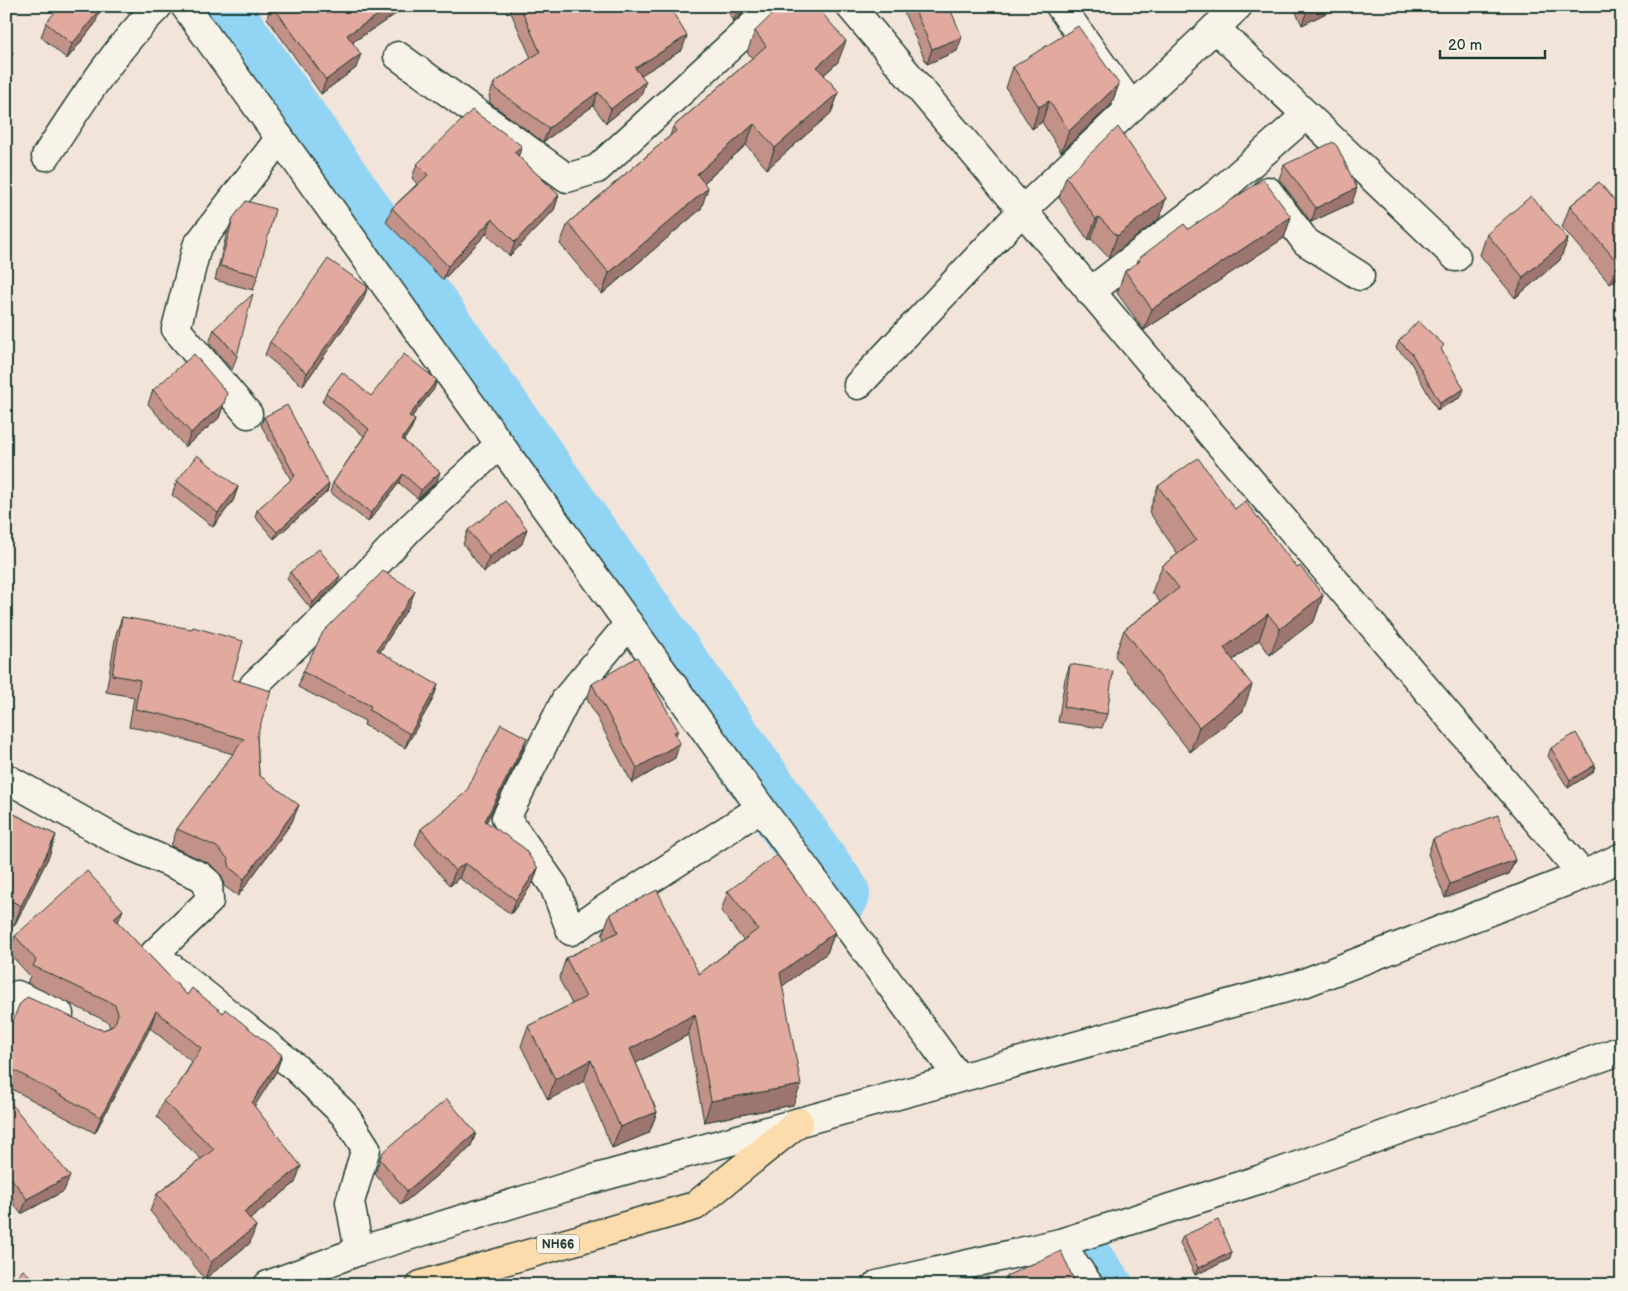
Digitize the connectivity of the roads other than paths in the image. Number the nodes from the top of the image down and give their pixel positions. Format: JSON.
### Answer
{"nodes":[{"id":1,"x":158,"y":6,"type":"edge"},
{"id":2,"x":185,"y":6,"type":"edge"},
{"id":3,"x":774,"y":6,"type":"edge"},
{"id":4,"x":850,"y":6,"type":"edge"},
{"id":5,"x":1060,"y":6,"type":"edge"},
{"id":6,"x":1238,"y":6,"type":"edge"},
{"id":7,"x":1215,"y":28,"type":"junction"},
{"id":8,"x":398,"y":56,"type":"dead end"},
{"id":9,"x":1132,"y":107,"type":"junction"},
{"id":10,"x":1306,"y":114,"type":"junction"},
{"id":11,"x":280,"y":138,"type":"junction"},
{"id":12,"x":46,"y":156,"type":"dead end"},
{"id":13,"x":1249,"y":166,"type":"junction"},
{"id":14,"x":1022,"y":211,"type":"junction"},
{"id":15,"x":1456,"y":257,"type":"dead end"},
{"id":16,"x":1360,"y":276,"type":"dead end"},
{"id":17,"x":1090,"y":292,"type":"junction"},
{"id":18,"x":858,"y":385,"type":"dead end"},
{"id":19,"x":248,"y":414,"type":"dead end"},
{"id":20,"x":500,"y":444,"type":"junction"},
{"id":21,"x":629,"y":624,"type":"junction"},
{"id":22,"x":254,"y":686,"type":"edge"},
{"id":23,"x":6,"y":778,"type":"edge"},
{"id":24,"x":762,"y":808,"type":"junction"},
{"id":25,"x":1622,"y":856,"type":"edge"},
{"id":26,"x":1583,"y":876,"type":"junction"},
{"id":27,"x":6,"y":1008,"type":"edge"},
{"id":28,"x":79,"y":1023,"type":"edge"},
{"id":29,"x":1622,"y":1050,"type":"edge"},
{"id":30,"x":958,"y":1077,"type":"junction"},
{"id":31,"x":799,"y":1122,"type":"junction"},
{"id":32,"x":1060,"y":1243,"type":"junction"},
{"id":33,"x":359,"y":1251,"type":"junction"},
{"id":34,"x":268,"y":1285,"type":"edge"},
{"id":35,"x":421,"y":1285,"type":"edge"},
{"id":36,"x":877,"y":1285,"type":"edge"},
{"id":37,"x":1089,"y":1285,"type":"edge"}],
"edges":[{"from":1,"to":12,"type":"street"},
{"from":2,"to":11,"type":"street"},
{"from":3,"to":8,"type":"street"},
{"from":4,"to":14,"type":"street"},
{"from":5,"to":9,"type":"street"},
{"from":6,"to":7,"type":"street"},
{"from":7,"to":9,"type":"street"},
{"from":7,"to":10,"type":"street"},
{"from":9,"to":14,"type":"street"},
{"from":10,"to":13,"type":"street"},
{"from":10,"to":15,"type":"street"},
{"from":11,"to":19,"type":"street"},
{"from":11,"to":20,"type":"street"},
{"from":13,"to":16,"type":"street"},
{"from":13,"to":17,"type":"street"},
{"from":14,"to":17,"type":"street"},
{"from":14,"to":18,"type":"street"},
{"from":17,"to":26,"type":"street"},
{"from":20,"to":21,"type":"street"},
{"from":20,"to":22,"type":"street"},
{"from":21,"to":24,"type":"street"},
{"from":21,"to":24,"type":"street"},
{"from":23,"to":33,"type":"street"},
{"from":24,"to":30,"type":"street"},
{"from":25,"to":26,"type":"street"},
{"from":26,"to":30,"type":"street"},
{"from":27,"to":28,"type":"street"},
{"from":29,"to":32,"type":"street"},
{"from":30,"to":31,"type":"street"},
{"from":31,"to":33,"type":"street"},
{"from":31,"to":35,"type":"highway","number":"NH66"},
{"from":32,"to":36,"type":"street"},
{"from":32,"to":37,"type":"street"},
{"from":33,"to":34,"type":"street"}]}
